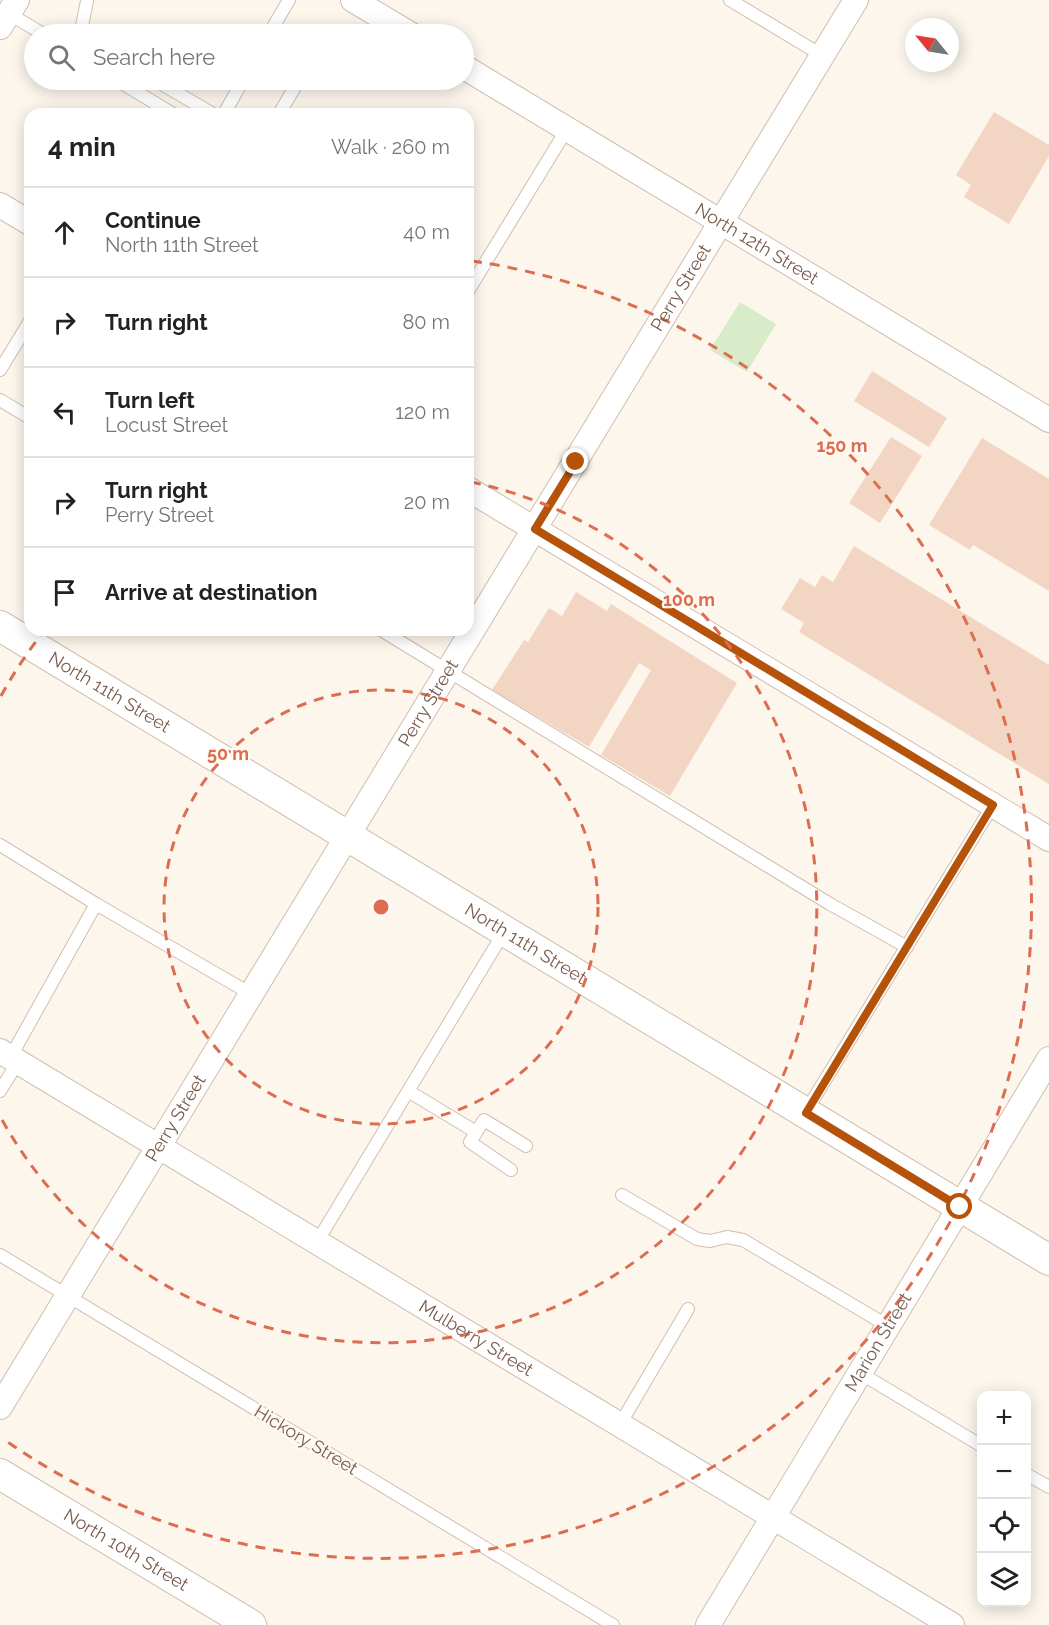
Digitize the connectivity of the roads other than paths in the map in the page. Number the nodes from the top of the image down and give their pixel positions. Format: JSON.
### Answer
{"nodes":[{"id":1,"x":87,"y":0,"type":"edge"},
{"id":2,"x":289,"y":0,"type":"edge"},
{"id":3,"x":353,"y":0,"type":"edge"},
{"id":4,"x":730,"y":0,"type":"edge"},
{"id":5,"x":856,"y":0,"type":"edge"},
{"id":6,"x":8,"y":13,"type":"edge"},
{"id":7,"x":26,"y":24,"type":"edge"},
{"id":8,"x":82,"y":24,"type":"edge"},
{"id":9,"x":275,"y":24,"type":"edge"},
{"id":10,"x":393,"y":24,"type":"edge"},
{"id":11,"x":823,"y":56,"type":"junction"},
{"id":12,"x":474,"y":73,"type":"edge"},
{"id":13,"x":133,"y":90,"type":"edge"},
{"id":14,"x":172,"y":90,"type":"edge"},
{"id":15,"x":237,"y":90,"type":"edge"},
{"id":16,"x":293,"y":90,"type":"edge"},
{"id":17,"x":163,"y":108,"type":"edge"},
{"id":18,"x":203,"y":108,"type":"edge"},
{"id":19,"x":227,"y":108,"type":"edge"},
{"id":20,"x":283,"y":108,"type":"edge"},
{"id":21,"x":567,"y":129,"type":"junction"},
{"id":22,"x":0,"y":205,"type":"edge"},
{"id":23,"x":24,"y":219,"type":"edge"},
{"id":24,"x":721,"y":222,"type":"junction"},
{"id":25,"x":474,"y":281,"type":"edge"},
{"id":26,"x":24,"y":331,"type":"edge"},
{"id":27,"x":0,"y":370,"type":"edge"},
{"id":28,"x":0,"y":400,"type":"edge"},
{"id":29,"x":24,"y":414,"type":"edge"},
{"id":30,"x":1049,"y":420,"type":"edge"},
{"id":31,"x":474,"y":493,"type":"edge"},
{"id":32,"x":535,"y":529,"type":"junction"},
{"id":33,"x":0,"y":626,"type":"edge"},
{"id":34,"x":474,"y":628,"type":"edge"},
{"id":35,"x":391,"y":636,"type":"edge"},
{"id":36,"x":469,"y":636,"type":"edge"},
{"id":37,"x":448,"y":670,"type":"junction"},
{"id":38,"x":993,"y":805,"type":"junction"},
{"id":39,"x":347,"y":835,"type":"junction"},
{"id":40,"x":1049,"y":839,"type":"edge"},
{"id":41,"x":0,"y":844,"type":"edge"},
{"id":42,"x":96,"y":904,"type":"junction"},
{"id":43,"x":505,"y":931,"type":"junction"},
{"id":44,"x":907,"y":947,"type":"junction"},
{"id":45,"x":251,"y":994,"type":"junction"},
{"id":46,"x":9,"y":1057,"type":"edge"},
{"id":47,"x":1049,"y":1059,"type":"edge"},
{"id":48,"x":0,"y":1091,"type":"edge"},
{"id":49,"x":408,"y":1091,"type":"junction"},
{"id":50,"x":806,"y":1113,"type":"junction"},
{"id":51,"x":476,"y":1132,"type":"junction"},
{"id":52,"x":526,"y":1146,"type":"dead end"},
{"id":53,"x":159,"y":1147,"type":"junction"},
{"id":54,"x":511,"y":1170,"type":"dead end"},
{"id":55,"x":622,"y":1195,"type":"dead end"},
{"id":56,"x":960,"y":1207,"type":"junction"},
{"id":57,"x":317,"y":1242,"type":"junction"},
{"id":58,"x":0,"y":1255,"type":"edge"},
{"id":59,"x":1049,"y":1260,"type":"edge"},
{"id":60,"x":68,"y":1297,"type":"junction"},
{"id":61,"x":688,"y":1309,"type":"dead end"},
{"id":62,"x":888,"y":1326,"type":"junction"},
{"id":63,"x":860,"y":1373,"type":"junction"},
{"id":64,"x":0,"y":1407,"type":"edge"},
{"id":65,"x":620,"y":1426,"type":"junction"},
{"id":66,"x":979,"y":1445,"type":"edge"},
{"id":67,"x":0,"y":1474,"type":"edge"},
{"id":68,"x":1031,"y":1477,"type":"edge"},
{"id":69,"x":1049,"y":1487,"type":"edge"},
{"id":70,"x":772,"y":1518,"type":"junction"},
{"id":71,"x":251,"y":1625,"type":"edge"},
{"id":72,"x":613,"y":1625,"type":"edge"},
{"id":73,"x":708,"y":1625,"type":"edge"},
{"id":74,"x":951,"y":1625,"type":"edge"}],
"edges":[{"from":1,"to":8,"type":"lane"},
{"from":2,"to":9,"type":"lane"},
{"from":3,"to":10,"type":"street"},
{"from":4,"to":11,"type":"lane"},
{"from":5,"to":11,"type":"street","name":"Perry Street"},
{"from":6,"to":7,"type":"lane"},
{"from":11,"to":24,"type":"street","name":"Perry Street"},
{"from":12,"to":21,"type":"street","name":"North 12th Street"},
{"from":13,"to":17,"type":"lane"},
{"from":14,"to":18,"type":"lane"},
{"from":15,"to":19,"type":"lane"},
{"from":16,"to":20,"type":"lane"},
{"from":21,"to":24,"type":"street","name":"North 12th Street"},
{"from":21,"to":25,"type":"lane"},
{"from":22,"to":23,"type":"street"},
{"from":24,"to":30,"type":"street","name":"North 12th Street"},
{"from":24,"to":32,"type":"street","name":"Perry Street"},
{"from":26,"to":27,"type":"lane"},
{"from":28,"to":29,"type":"lane"},
{"from":31,"to":32,"type":"street"},
{"from":32,"to":34,"type":"street","name":"Perry Street"},
{"from":32,"to":38,"type":"street"},
{"from":33,"to":39,"type":"street","name":"North 11th Street"},
{"from":35,"to":37,"type":"lane"},
{"from":36,"to":37,"type":"street","name":"Perry Street"},
{"from":37,"to":39,"type":"street","name":"Perry Street"},
{"from":37,"to":44,"type":"lane"},
{"from":38,"to":40,"type":"street"},
{"from":38,"to":44,"type":"lane"},
{"from":39,"to":43,"type":"street","name":"North 11th Street"},
{"from":39,"to":45,"type":"street","name":"Perry Street"},
{"from":41,"to":42,"type":"lane"},
{"from":42,"to":45,"type":"lane"},
{"from":42,"to":46,"type":"lane"},
{"from":43,"to":49,"type":"lane"},
{"from":43,"to":50,"type":"street","name":"North 11th Street"},
{"from":44,"to":50,"type":"lane"},
{"from":45,"to":53,"type":"street","name":"Perry Street"},
{"from":46,"to":48,"type":"lane"},
{"from":46,"to":53,"type":"street","name":"Mulberry Street"},
{"from":47,"to":56,"type":"street","name":"Marion Street"},
{"from":49,"to":51,"type":"lane"},
{"from":49,"to":57,"type":"lane"},
{"from":50,"to":56,"type":"street","name":"North 11th Street"},
{"from":51,"to":52,"type":"lane"},
{"from":51,"to":54,"type":"lane"},
{"from":53,"to":57,"type":"street","name":"Mulberry Street"},
{"from":53,"to":60,"type":"street","name":"Perry Street"},
{"from":55,"to":62,"type":"lane"},
{"from":56,"to":59,"type":"street","name":"North 11th Street"},
{"from":56,"to":62,"type":"street","name":"Marion Street"},
{"from":57,"to":65,"type":"street","name":"Mulberry Street"},
{"from":58,"to":60,"type":"lane","name":"Hickory Street"},
{"from":60,"to":64,"type":"street","name":"Perry Street"},
{"from":60,"to":72,"type":"lane","name":"Hickory Street"},
{"from":61,"to":65,"type":"lane"},
{"from":62,"to":63,"type":"street","name":"Marion Street"},
{"from":63,"to":66,"type":"lane"},
{"from":63,"to":70,"type":"street","name":"Marion Street"},
{"from":65,"to":70,"type":"street","name":"Mulberry Street"},
{"from":67,"to":71,"type":"street","name":"North 10th Street"},
{"from":68,"to":69,"type":"lane"},
{"from":70,"to":73,"type":"street","name":"Marion Street"},
{"from":70,"to":74,"type":"street","name":"Mulberry Street"}]}
